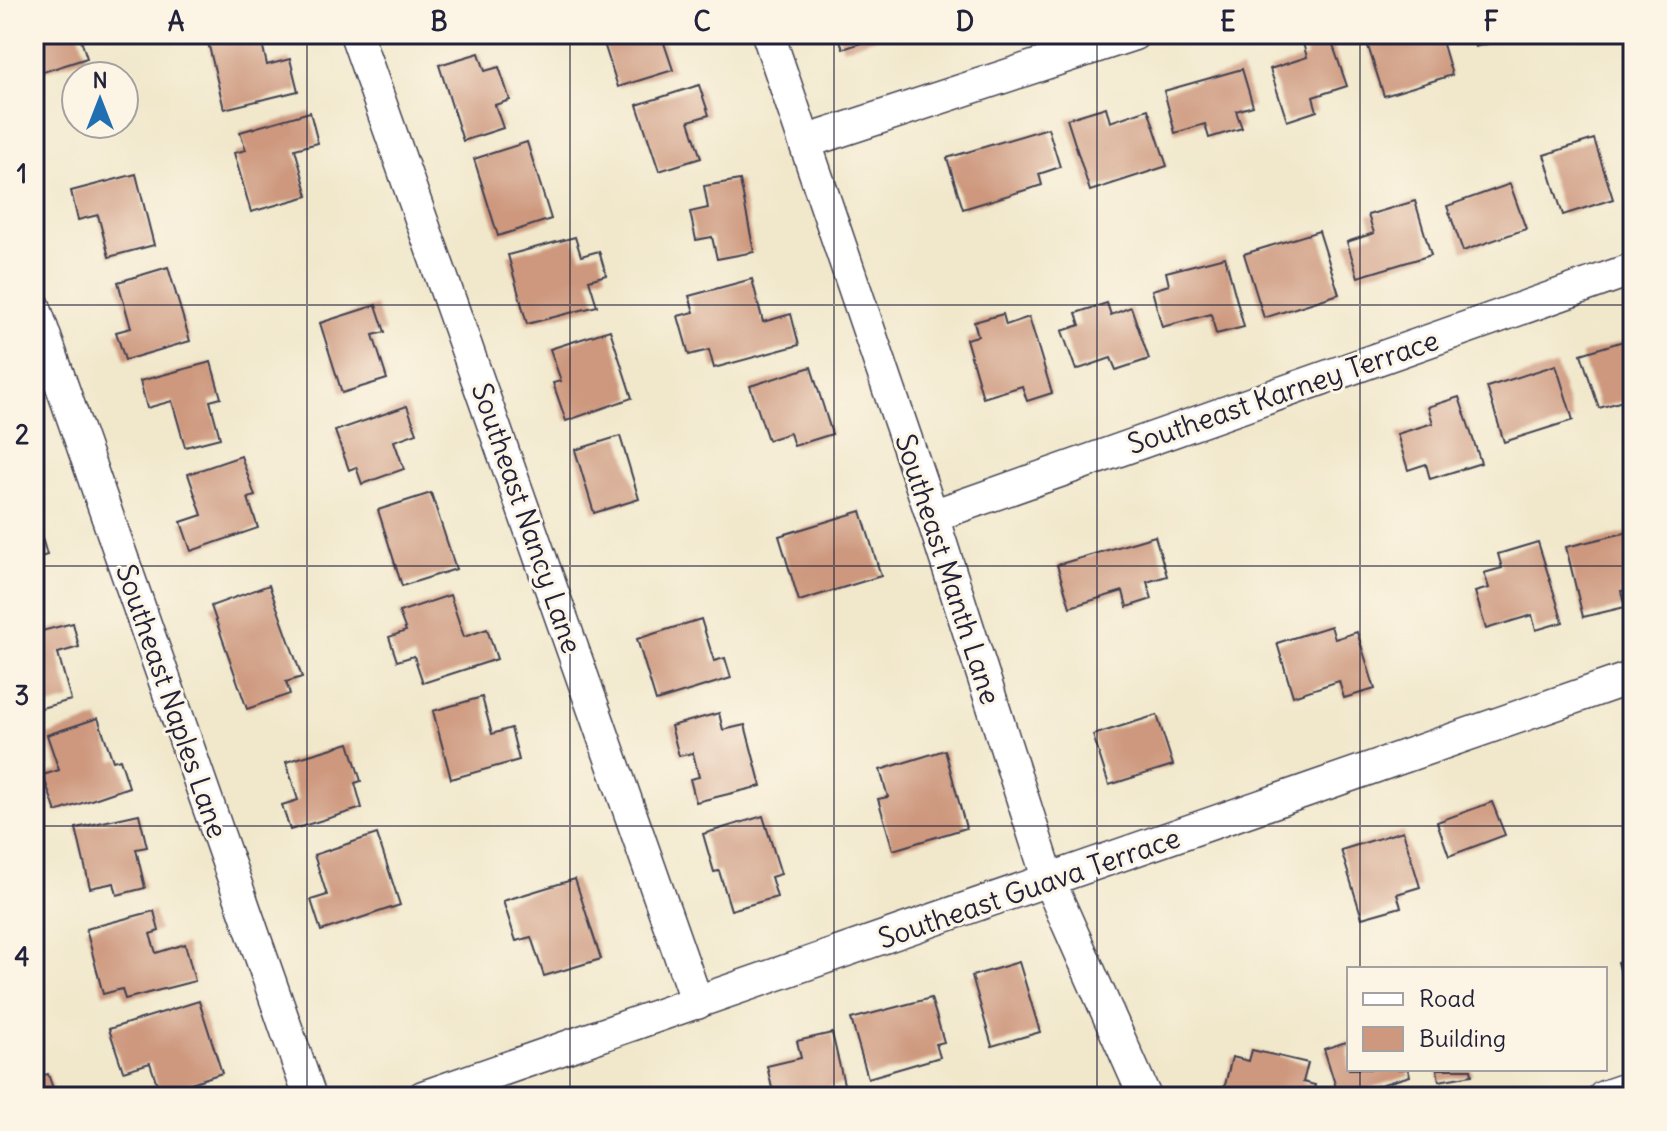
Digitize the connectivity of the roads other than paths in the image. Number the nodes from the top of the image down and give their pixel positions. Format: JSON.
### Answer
{"nodes":[{"id":1,"x":356,"y":34,"type":"edge"},
{"id":2,"x":768,"y":34,"type":"edge"},
{"id":3,"x":1134,"y":34,"type":"edge"},
{"id":4,"x":805,"y":142,"type":"junction"},
{"id":5,"x":1633,"y":269,"type":"edge"},
{"id":6,"x":34,"y":306,"type":"edge"},
{"id":7,"x":932,"y":516,"type":"junction"},
{"id":8,"x":1633,"y":677,"type":"edge"},
{"id":9,"x":1049,"y":881,"type":"junction"},
{"id":10,"x":697,"y":1003,"type":"junction"},
{"id":11,"x":1633,"y":1087,"type":"edge"},
{"id":12,"x":310,"y":1097,"type":"edge"},
{"id":13,"x":423,"y":1097,"type":"edge"},
{"id":14,"x":1145,"y":1097,"type":"edge"},
{"id":15,"x":1604,"y":1097,"type":"edge"}],
"edges":[{"from":1,"to":10,"type":"street","name":"Southeast Nancy Lane"},
{"from":2,"to":4,"type":"street","name":"Southeast Manth Lane"},
{"from":3,"to":4,"type":"street"},
{"from":4,"to":7,"type":"street","name":"Southeast Manth Lane"},
{"from":5,"to":7,"type":"street","name":"Southeast Karney Terrace"},
{"from":6,"to":12,"type":"street","name":"Southeast Naples Lane"},
{"from":7,"to":9,"type":"street","name":"Southeast Manth Lane"},
{"from":8,"to":9,"type":"street","name":"Southeast Guava Terrace"},
{"from":9,"to":10,"type":"street","name":"Southeast Guava Terrace"},
{"from":9,"to":14,"type":"street","name":"Southeast Manth Lane"},
{"from":10,"to":13,"type":"street","name":"Southeast Guava Terrace"},
{"from":11,"to":15,"type":"street"}]}
